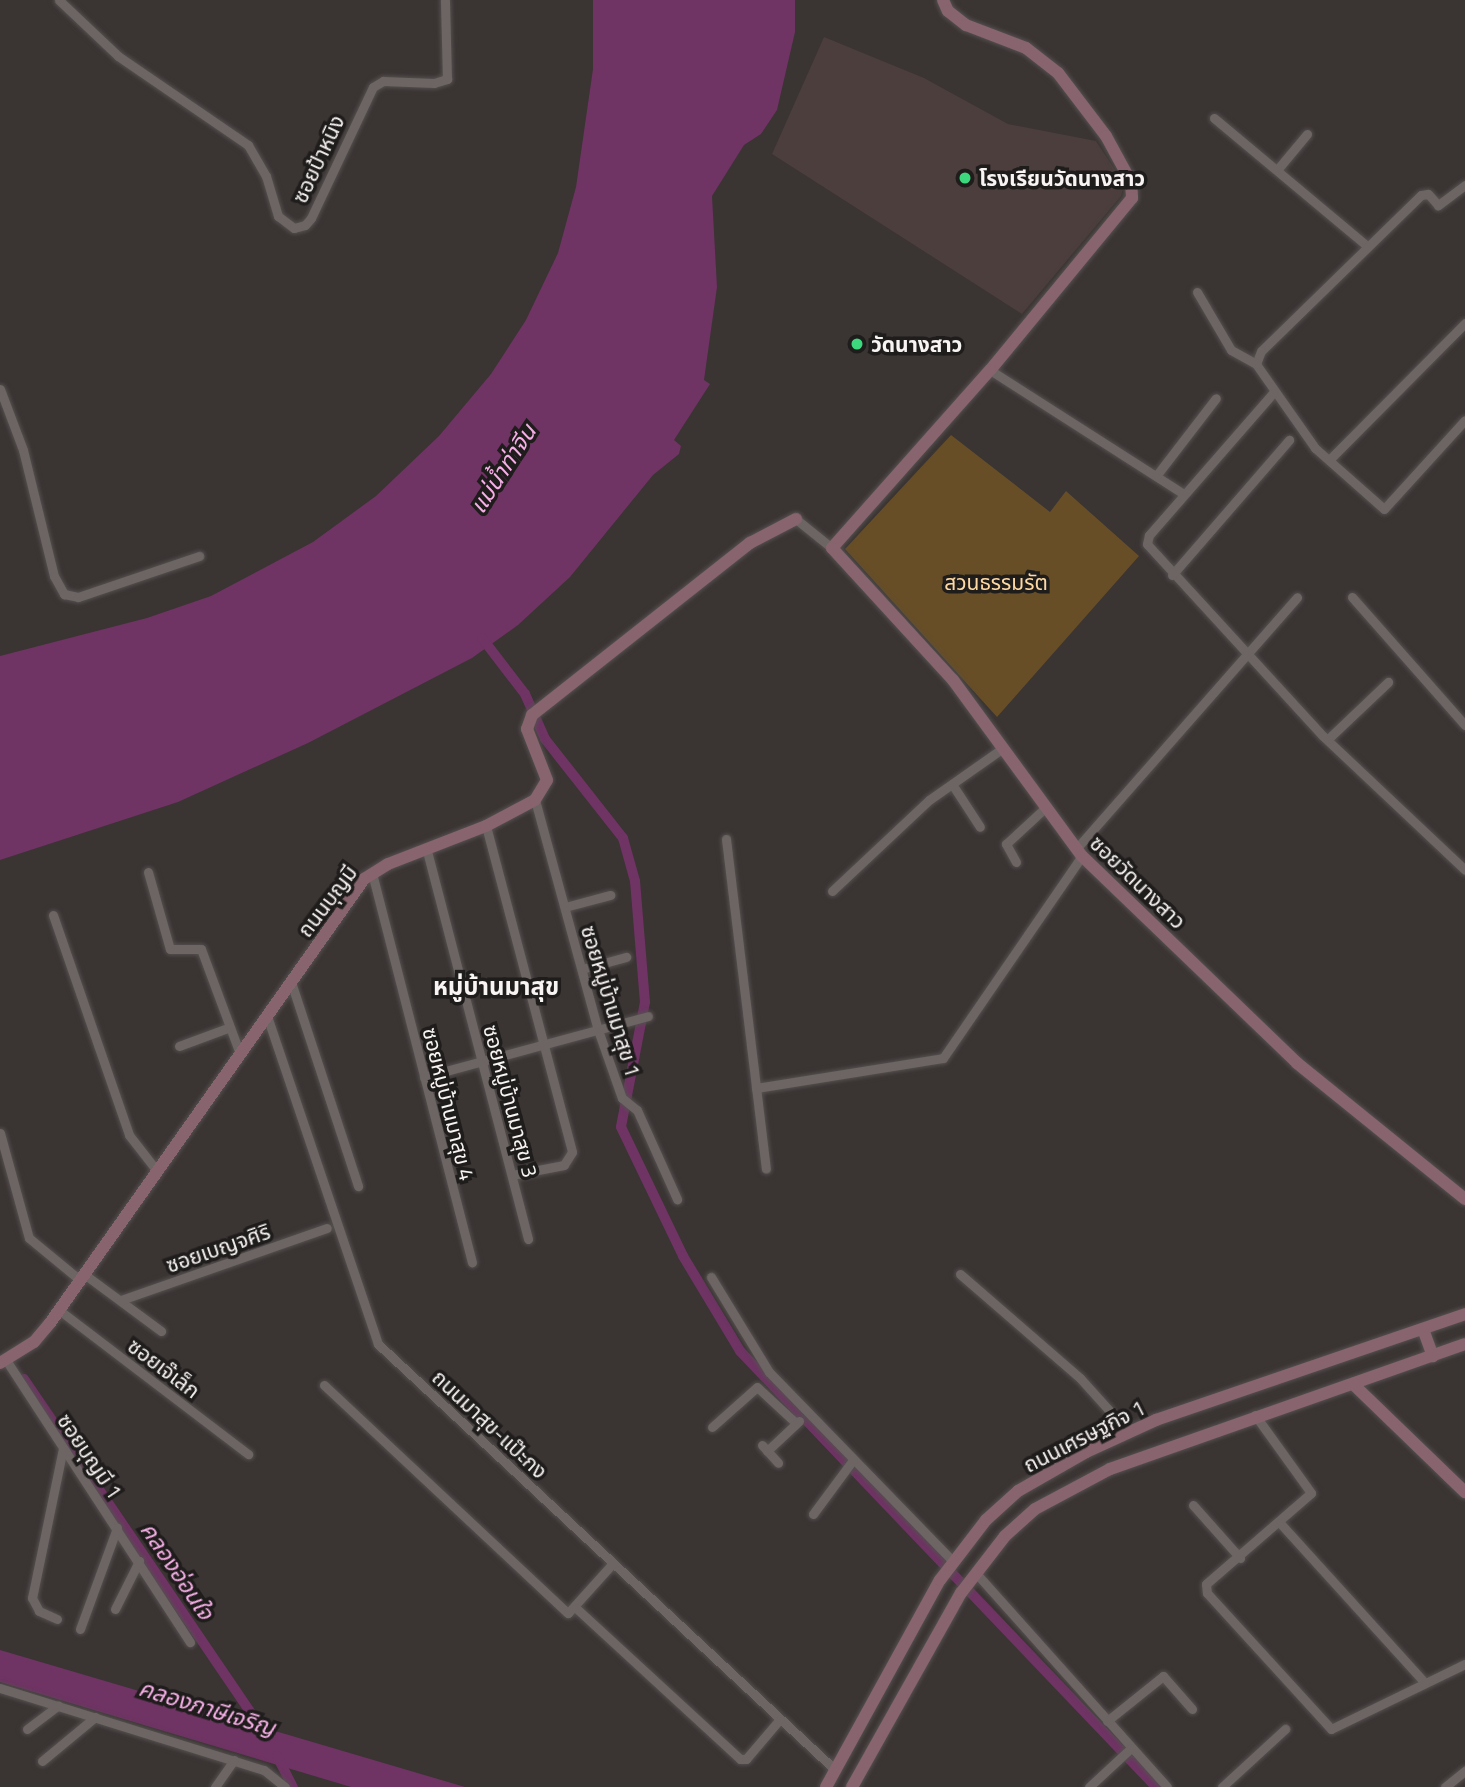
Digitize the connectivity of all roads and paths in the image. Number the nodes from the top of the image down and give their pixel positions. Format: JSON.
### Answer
{"nodes":[{"id":1,"x":59,"y":0,"type":"edge"},
{"id":2,"x":445,"y":0,"type":"edge"},
{"id":3,"x":943,"y":0,"type":"edge"},
{"id":4,"x":1214,"y":118,"type":"dead end"},
{"id":5,"x":1307,"y":134,"type":"dead end"},
{"id":6,"x":1277,"y":170,"type":"junction"},
{"id":7,"x":1465,"y":185,"type":"edge"},
{"id":8,"x":1367,"y":246,"type":"junction"},
{"id":9,"x":1197,"y":292,"type":"dead end"},
{"id":10,"x":1465,"y":323,"type":"edge"},
{"id":11,"x":1255,"y":365,"type":"junction"},
{"id":12,"x":989,"y":370,"type":"junction"},
{"id":13,"x":0,"y":389,"type":"edge"},
{"id":14,"x":1273,"y":393,"type":"junction"},
{"id":15,"x":1216,"y":398,"type":"dead end"},
{"id":16,"x":1465,"y":420,"type":"edge"},
{"id":17,"x":1289,"y":440,"type":"dead end"},
{"id":18,"x":1328,"y":460,"type":"junction"},
{"id":19,"x":1156,"y":476,"type":"junction"},
{"id":20,"x":1184,"y":494,"type":"junction"},
{"id":21,"x":796,"y":519,"type":"joint"},
{"id":22,"x":832,"y":548,"type":"junction"},
{"id":23,"x":199,"y":556,"type":"dead end"},
{"id":24,"x":1172,"y":575,"type":"junction"},
{"id":25,"x":1297,"y":597,"type":"dead end"},
{"id":26,"x":1352,"y":597,"type":"dead end"},
{"id":27,"x":1247,"y":654,"type":"junction"},
{"id":28,"x":1388,"y":682,"type":"dead end"},
{"id":29,"x":1465,"y":725,"type":"edge"},
{"id":30,"x":1328,"y":739,"type":"junction"},
{"id":31,"x":1003,"y":748,"type":"junction"},
{"id":32,"x":952,"y":784,"type":"junction"},
{"id":33,"x":535,"y":800,"type":"junction"},
{"id":34,"x":1045,"y":808,"type":"junction"},
{"id":35,"x":486,"y":826,"type":"junction"},
{"id":36,"x":981,"y":827,"type":"dead end"},
{"id":37,"x":726,"y":839,"type":"dead end"},
{"id":38,"x":427,"y":850,"type":"junction"},
{"id":39,"x":1079,"y":853,"type":"junction"},
{"id":40,"x":1016,"y":862,"type":"dead end"},
{"id":41,"x":1465,"y":870,"type":"edge"},
{"id":42,"x":148,"y":872,"type":"dead end"},
{"id":43,"x":372,"y":873,"type":"junction"},
{"id":44,"x":832,"y":891,"type":"dead end"},
{"id":45,"x":610,"y":895,"type":"dead end"},
{"id":46,"x":565,"y":907,"type":"junction"},
{"id":47,"x":53,"y":915,"type":"dead end"},
{"id":48,"x":626,"y":957,"type":"dead end"},
{"id":49,"x":582,"y":969,"type":"junction"},
{"id":50,"x":291,"y":982,"type":"junction"},
{"id":51,"x":267,"y":1016,"type":"junction"},
{"id":52,"x":648,"y":1016,"type":"dead end"},
{"id":53,"x":230,"y":1027,"type":"junction"},
{"id":54,"x":598,"y":1030,"type":"junction"},
{"id":55,"x":542,"y":1045,"type":"junction"},
{"id":56,"x":179,"y":1046,"type":"dead end"},
{"id":57,"x":240,"y":1055,"type":"junction"},
{"id":58,"x":482,"y":1061,"type":"junction"},
{"id":59,"x":424,"y":1077,"type":"junction"},
{"id":60,"x":756,"y":1088,"type":"junction"},
{"id":61,"x":0,"y":1133,"type":"edge"},
{"id":62,"x":766,"y":1169,"type":"dead end"},
{"id":63,"x":157,"y":1171,"type":"junction"},
{"id":64,"x":512,"y":1175,"type":"junction"},
{"id":65,"x":358,"y":1186,"type":"dead end"},
{"id":66,"x":677,"y":1199,"type":"dead end"},
{"id":67,"x":1465,"y":1199,"type":"edge"},
{"id":68,"x":327,"y":1228,"type":"dead end"},
{"id":69,"x":528,"y":1239,"type":"dead end"},
{"id":70,"x":472,"y":1262,"type":"dead end"},
{"id":71,"x":960,"y":1274,"type":"dead end"},
{"id":72,"x":82,"y":1277,"type":"junction"},
{"id":73,"x":711,"y":1277,"type":"dead end"},
{"id":74,"x":121,"y":1300,"type":"junction"},
{"id":75,"x":59,"y":1310,"type":"junction"},
{"id":76,"x":1465,"y":1314,"type":"edge"},
{"id":77,"x":1423,"y":1329,"type":"junction"},
{"id":78,"x":161,"y":1331,"type":"dead end"},
{"id":79,"x":1465,"y":1344,"type":"edge"},
{"id":80,"x":1433,"y":1356,"type":"junction"},
{"id":81,"x":5,"y":1363,"type":"edge"},
{"id":82,"x":0,"y":1376,"type":"edge"},
{"id":83,"x":324,"y":1384,"type":"dead end"},
{"id":84,"x":1353,"y":1384,"type":"junction"},
{"id":85,"x":806,"y":1412,"type":"junction"},
{"id":86,"x":1255,"y":1415,"type":"junction"},
{"id":87,"x":796,"y":1423,"type":"junction"},
{"id":88,"x":712,"y":1427,"type":"dead end"},
{"id":89,"x":1122,"y":1436,"type":"junction"},
{"id":90,"x":63,"y":1448,"type":"junction"},
{"id":91,"x":248,"y":1454,"type":"dead end"},
{"id":92,"x":853,"y":1460,"type":"junction"},
{"id":93,"x":778,"y":1463,"type":"dead end"},
{"id":94,"x":1465,"y":1492,"type":"edge"},
{"id":95,"x":1193,"y":1505,"type":"dead end"},
{"id":96,"x":813,"y":1514,"type":"dead end"},
{"id":97,"x":1280,"y":1523,"type":"junction"},
{"id":98,"x":117,"y":1528,"type":"junction"},
{"id":99,"x":1240,"y":1558,"type":"junction"},
{"id":100,"x":953,"y":1560,"type":"junction"},
{"id":101,"x":139,"y":1561,"type":"junction"},
{"id":102,"x":613,"y":1563,"type":"junction"},
{"id":103,"x":975,"y":1572,"type":"junction"},
{"id":104,"x":940,"y":1580,"type":"junction"},
{"id":105,"x":961,"y":1593,"type":"junction"},
{"id":106,"x":576,"y":1608,"type":"junction"},
{"id":107,"x":115,"y":1609,"type":"dead end"},
{"id":108,"x":57,"y":1619,"type":"dead end"},
{"id":109,"x":80,"y":1629,"type":"dead end"},
{"id":110,"x":190,"y":1642,"type":"dead end"},
{"id":111,"x":1465,"y":1664,"type":"edge"},
{"id":112,"x":1424,"y":1682,"type":"junction"},
{"id":113,"x":0,"y":1688,"type":"edge"},
{"id":114,"x":58,"y":1706,"type":"junction"},
{"id":115,"x":1192,"y":1709,"type":"dead end"},
{"id":116,"x":95,"y":1717,"type":"junction"},
{"id":117,"x":780,"y":1719,"type":"junction"},
{"id":118,"x":1107,"y":1721,"type":"junction"},
{"id":119,"x":1285,"y":1728,"type":"dead end"},
{"id":120,"x":27,"y":1729,"type":"dead end"},
{"id":121,"x":1131,"y":1748,"type":"junction"},
{"id":122,"x":233,"y":1760,"type":"junction"},
{"id":123,"x":42,"y":1761,"type":"dead end"},
{"id":124,"x":831,"y":1766,"type":"junction"},
{"id":125,"x":1465,"y":1771,"type":"edge"},
{"id":126,"x":215,"y":1787,"type":"edge"},
{"id":127,"x":285,"y":1787,"type":"edge"},
{"id":128,"x":818,"y":1787,"type":"edge"},
{"id":129,"x":826,"y":1787,"type":"edge"},
{"id":130,"x":852,"y":1787,"type":"edge"},
{"id":131,"x":861,"y":1787,"type":"edge"},
{"id":132,"x":1089,"y":1787,"type":"edge"},
{"id":133,"x":1167,"y":1787,"type":"edge"},
{"id":134,"x":1222,"y":1787,"type":"edge"},
{"id":135,"x":1445,"y":1787,"type":"edge"}],
"edges":[{"from":1,"to":2,"type":"street","name":"ซอยป้าหนิง"},
{"from":3,"to":12,"type":"street"},
{"from":4,"to":6,"type":"street"},
{"from":5,"to":6,"type":"street"},
{"from":6,"to":8,"type":"street"},
{"from":7,"to":8,"type":"street"},
{"from":8,"to":11,"type":"street"},
{"from":9,"to":11,"type":"street"},
{"from":10,"to":18,"type":"street"},
{"from":11,"to":14,"type":"street"},
{"from":12,"to":19,"type":"street"},
{"from":12,"to":22,"type":"street"},
{"from":13,"to":23,"type":"street"},
{"from":14,"to":18,"type":"street"},
{"from":14,"to":20,"type":"street"},
{"from":15,"to":19,"type":"street"},
{"from":16,"to":18,"type":"street"},
{"from":17,"to":24,"type":"street"},
{"from":19,"to":20,"type":"street"},
{"from":20,"to":24,"type":"street"},
{"from":21,"to":22,"type":"street"},
{"from":21,"to":33,"type":"street"},
{"from":22,"to":31,"type":"street","name":"ซอยวัดนางสาว"},
{"from":24,"to":27,"type":"street"},
{"from":25,"to":27,"type":"street"},
{"from":26,"to":29,"type":"street"},
{"from":27,"to":30,"type":"street"},
{"from":27,"to":39,"type":"street"},
{"from":28,"to":30,"type":"street"},
{"from":30,"to":41,"type":"street"},
{"from":31,"to":32,"type":"street"},
{"from":31,"to":34,"type":"street","name":"ซอยวัดนางสาว"},
{"from":32,"to":36,"type":"street"},
{"from":32,"to":44,"type":"street"},
{"from":33,"to":35,"type":"street","name":"ถนนบุญมี"},
{"from":33,"to":46,"type":"street","name":"ซอยหมู่บ้านมาสุข 1"},
{"from":34,"to":39,"type":"street","name":"ซอยวัดนางสาว"},
{"from":34,"to":40,"type":"street"},
{"from":35,"to":38,"type":"street","name":"ถนนบุญมี"},
{"from":35,"to":55,"type":"street"},
{"from":37,"to":60,"type":"street"},
{"from":38,"to":43,"type":"street","name":"ถนนบุญมี"},
{"from":38,"to":58,"type":"street","name":"ซอยหมู่บ้านมาสุข 3"},
{"from":39,"to":60,"type":"street"},
{"from":39,"to":67,"type":"street","name":"ซอยวัดนางสาว"},
{"from":42,"to":53,"type":"street"},
{"from":43,"to":50,"type":"street","name":"ถนนบุญมี"},
{"from":43,"to":59,"type":"street","name":"ซอยหมู่บ้านมาสุข 4"},
{"from":45,"to":46,"type":"street"},
{"from":46,"to":49,"type":"street","name":"ซอยหมู่บ้านมาสุข 1"},
{"from":47,"to":63,"type":"street"},
{"from":48,"to":49,"type":"street"},
{"from":49,"to":54,"type":"street","name":"ซอยหมู่บ้านมาสุข 1"},
{"from":50,"to":51,"type":"street","name":"ถนนบุญมี"},
{"from":50,"to":65,"type":"street"},
{"from":51,"to":57,"type":"street","name":"ถนนบุญมี"},
{"from":51,"to":102,"type":"street","name":"ถนนมาสุข-แป๊ะกง"},
{"from":52,"to":54,"type":"street"},
{"from":53,"to":56,"type":"street"},
{"from":53,"to":57,"type":"street"},
{"from":54,"to":55,"type":"street"},
{"from":54,"to":66,"type":"street","name":"ซอยหมู่บ้านมาสุข 1"},
{"from":55,"to":58,"type":"street"},
{"from":55,"to":64,"type":"street"},
{"from":57,"to":63,"type":"street","name":"ถนนบุญมี"},
{"from":58,"to":59,"type":"street"},
{"from":58,"to":64,"type":"street","name":"ซอยหมู่บ้านมาสุข 3"},
{"from":59,"to":70,"type":"street","name":"ซอยหมู่บ้านมาสุข 4"},
{"from":60,"to":62,"type":"street"},
{"from":61,"to":72,"type":"street"},
{"from":63,"to":72,"type":"street","name":"ถนนบุญมี"},
{"from":64,"to":69,"type":"street","name":"ซอยหมู่บ้านมาสุข 3"},
{"from":68,"to":74,"type":"street","name":"ซอยเบญจศิริ"},
{"from":71,"to":89,"type":"street"},
{"from":72,"to":74,"type":"street"},
{"from":72,"to":75,"type":"street","name":"ถนนบุญมี"},
{"from":73,"to":85,"type":"street"},
{"from":74,"to":78,"type":"street"},
{"from":75,"to":81,"type":"street","name":"ถนนบุญมี"},
{"from":75,"to":91,"type":"street","name":"ซอยเจ๊เล็ก"},
{"from":76,"to":77,"type":"street","name":"ถนนเศรษฐกิจ 1"},
{"from":77,"to":80,"type":"street"},
{"from":77,"to":89,"type":"street","name":"ถนนเศรษฐกิจ 1"},
{"from":79,"to":80,"type":"street","name":"ถนนเศรษฐกิจ 1"},
{"from":80,"to":84,"type":"street","name":"ถนนเศรษฐกิจ 1"},
{"from":81,"to":82,"type":"street"},
{"from":81,"to":90,"type":"street","name":"ซอยบุญมี 1"},
{"from":83,"to":106,"type":"street"},
{"from":84,"to":86,"type":"street","name":"ถนนเศรษฐกิจ 1"},
{"from":84,"to":94,"type":"street"},
{"from":85,"to":87,"type":"street"},
{"from":85,"to":92,"type":"street"},
{"from":86,"to":97,"type":"street"},
{"from":86,"to":103,"type":"street","name":"ถนนเศรษฐกิจ 1"},
{"from":87,"to":88,"type":"street"},
{"from":87,"to":93,"type":"street"},
{"from":89,"to":100,"type":"street","name":"ถนนเศรษฐกิจ 1"},
{"from":90,"to":98,"type":"street","name":"ซอยบุญมี 1"},
{"from":90,"to":108,"type":"street"},
{"from":92,"to":96,"type":"street"},
{"from":92,"to":100,"type":"street"},
{"from":95,"to":99,"type":"street"},
{"from":97,"to":99,"type":"street"},
{"from":97,"to":112,"type":"street"},
{"from":98,"to":101,"type":"street","name":"ซอยบุญมี 1"},
{"from":98,"to":109,"type":"street"},
{"from":99,"to":112,"type":"street"},
{"from":100,"to":104,"type":"street","name":"ถนนเศรษฐกิจ 1"},
{"from":101,"to":107,"type":"street"},
{"from":101,"to":110,"type":"street","name":"ซอยบุญมี 1"},
{"from":102,"to":106,"type":"street"},
{"from":102,"to":117,"type":"street","name":"ถนนมาสุข-แป๊ะกง"},
{"from":103,"to":105,"type":"street","name":"ถนนเศรษฐกิจ 1"},
{"from":103,"to":118,"type":"street"},
{"from":104,"to":124,"type":"street"},
{"from":104,"to":129,"type":"street","name":"ถนนเศรษฐกิจ 1"},
{"from":105,"to":130,"type":"street","name":"ถนนเศรษฐกิจ 1"},
{"from":105,"to":131,"type":"street"},
{"from":106,"to":117,"type":"street"},
{"from":111,"to":112,"type":"street"},
{"from":113,"to":114,"type":"street"},
{"from":114,"to":116,"type":"street"},
{"from":114,"to":120,"type":"street"},
{"from":115,"to":118,"type":"street"},
{"from":116,"to":122,"type":"street"},
{"from":116,"to":123,"type":"street"},
{"from":117,"to":124,"type":"street","name":"ถนนมาสุข-แป๊ะกง"},
{"from":118,"to":121,"type":"street"},
{"from":119,"to":134,"type":"street"},
{"from":121,"to":132,"type":"street"},
{"from":121,"to":133,"type":"street"},
{"from":122,"to":126,"type":"street"},
{"from":122,"to":127,"type":"street"},
{"from":124,"to":128,"type":"street"},
{"from":125,"to":135,"type":"street"}]}
